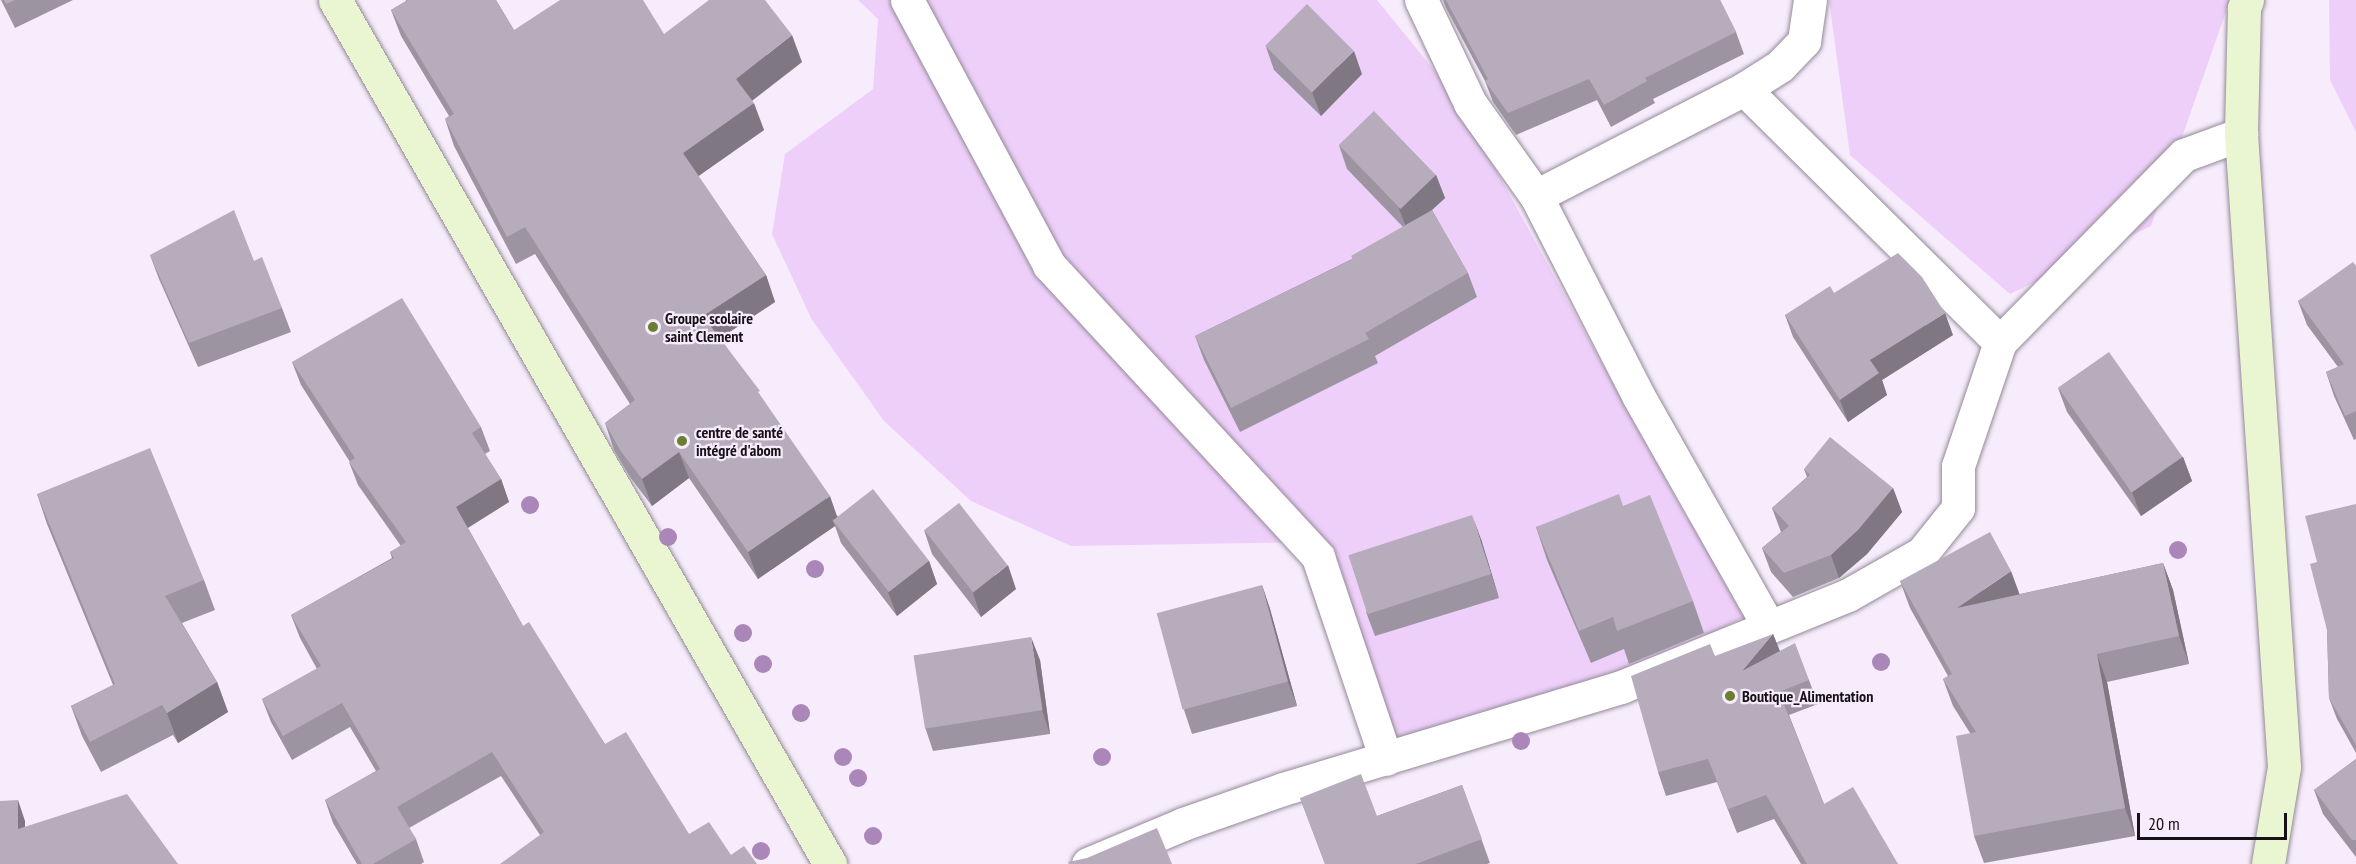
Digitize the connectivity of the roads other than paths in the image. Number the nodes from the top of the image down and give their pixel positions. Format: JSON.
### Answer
{"nodes":[{"id":1,"x":335,"y":0,"type":"edge"},
{"id":2,"x":907,"y":0,"type":"edge"},
{"id":3,"x":1421,"y":0,"type":"edge"},
{"id":4,"x":1810,"y":0,"type":"edge"},
{"id":5,"x":2247,"y":0,"type":"edge"},
{"id":6,"x":1744,"y":88,"type":"junction"},
{"id":7,"x":2241,"y":134,"type":"junction"},
{"id":8,"x":1536,"y":196,"type":"junction"},
{"id":9,"x":2000,"y":342,"type":"junction"},
{"id":10,"x":1769,"y":627,"type":"junction"},
{"id":11,"x":1386,"y":759,"type":"junction"},
{"id":12,"x":830,"y":864,"type":"edge"},
{"id":13,"x":1088,"y":864,"type":"edge"},
{"id":14,"x":2268,"y":864,"type":"edge"}],
"edges":[{"from":1,"to":12,"type":"street"},
{"from":2,"to":11,"type":"street"},
{"from":3,"to":8,"type":"street"},
{"from":4,"to":6,"type":"street"},
{"from":5,"to":7,"type":"street"},
{"from":6,"to":8,"type":"street"},
{"from":6,"to":9,"type":"street"},
{"from":7,"to":9,"type":"street"},
{"from":7,"to":14,"type":"street"},
{"from":8,"to":10,"type":"street"},
{"from":9,"to":10,"type":"street"},
{"from":10,"to":11,"type":"street"},
{"from":11,"to":13,"type":"street"}]}
